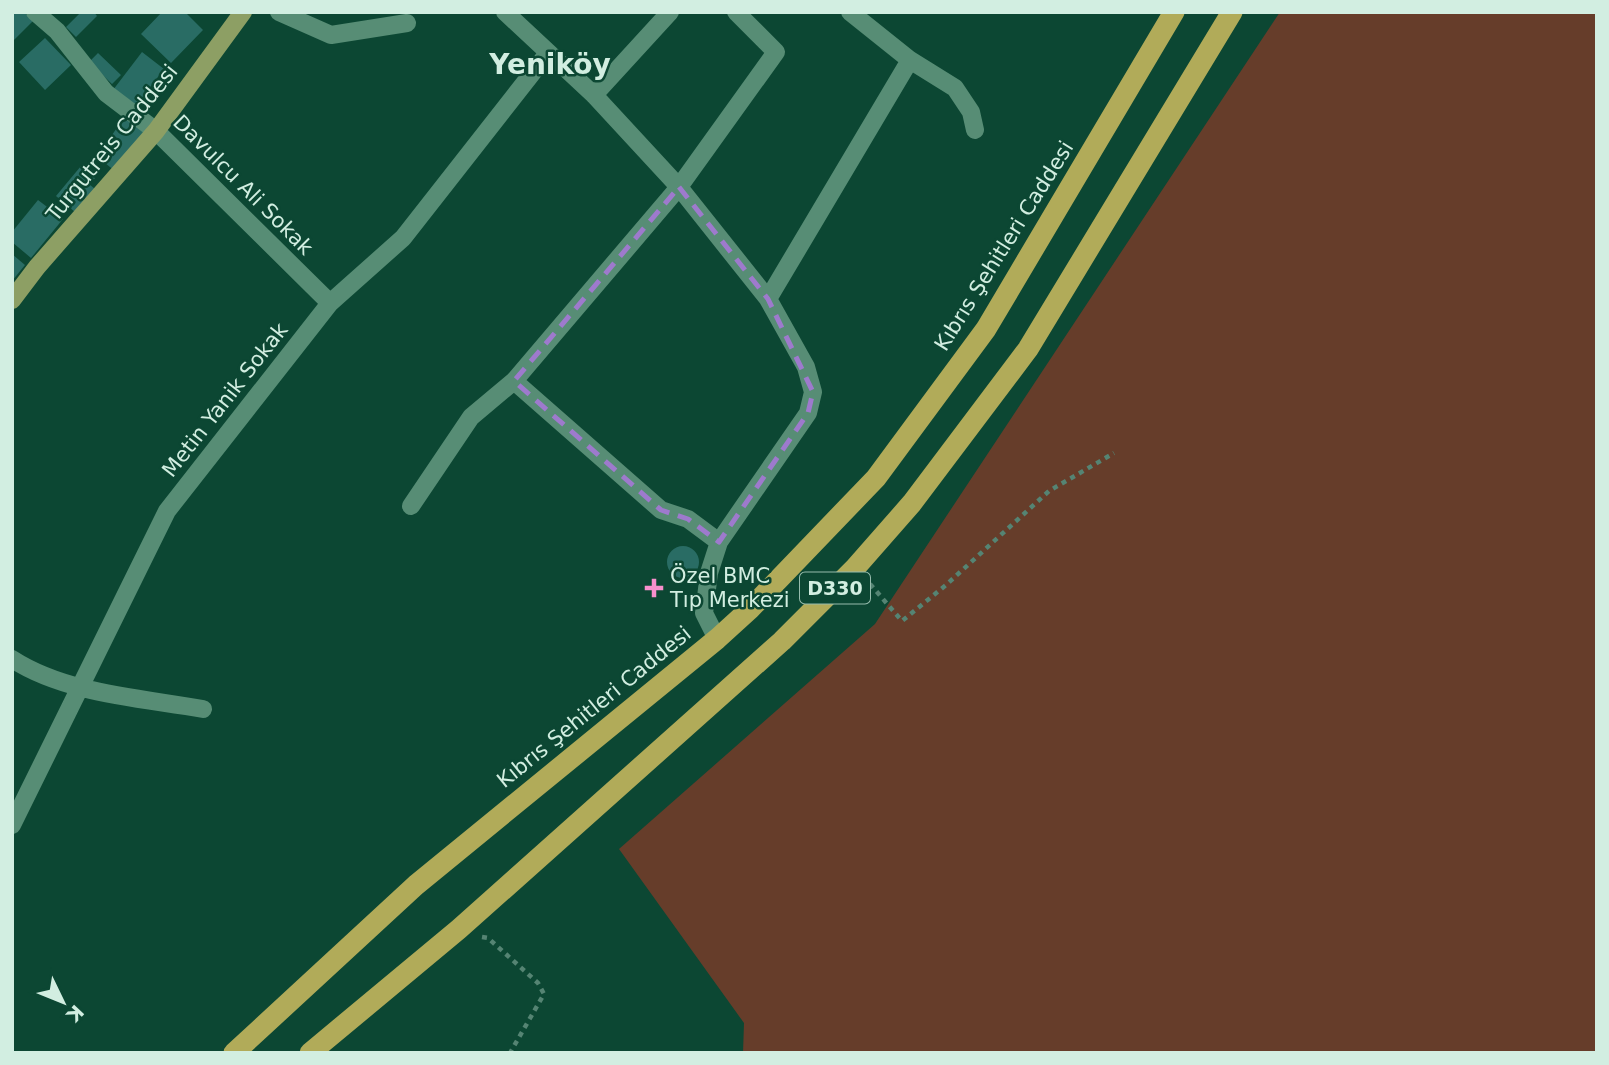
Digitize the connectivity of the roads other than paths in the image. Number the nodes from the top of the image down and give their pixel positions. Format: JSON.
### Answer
{"nodes":[{"id":1,"x":35,"y":12,"type":"edge"},
{"id":2,"x":243,"y":12,"type":"edge"},
{"id":3,"x":279,"y":12,"type":"edge"},
{"id":4,"x":505,"y":12,"type":"edge"},
{"id":5,"x":670,"y":12,"type":"edge"},
{"id":6,"x":736,"y":12,"type":"edge"},
{"id":7,"x":850,"y":12,"type":"edge"},
{"id":8,"x":1174,"y":12,"type":"edge"},
{"id":9,"x":1232,"y":12,"type":"edge"},
{"id":10,"x":407,"y":23,"type":"dead end"},
{"id":11,"x":548,"y":53,"type":"junction"},
{"id":12,"x":910,"y":60,"type":"junction"},
{"id":13,"x":594,"y":95,"type":"junction"},
{"id":14,"x":975,"y":130,"type":"dead end"},
{"id":15,"x":156,"y":131,"type":"junction"},
{"id":16,"x":679,"y":187,"type":"junction"},
{"id":17,"x":768,"y":299,"type":"junction"},
{"id":18,"x":12,"y":300,"type":"edge"},
{"id":19,"x":330,"y":303,"type":"junction"},
{"id":20,"x":514,"y":382,"type":"junction"},
{"id":21,"x":411,"y":506,"type":"dead end"},
{"id":22,"x":719,"y":542,"type":"junction"},
{"id":23,"x":717,"y":639,"type":"junction"},
{"id":24,"x":12,"y":659,"type":"edge"},
{"id":25,"x":80,"y":688,"type":"junction"},
{"id":26,"x":204,"y":709,"type":"dead end"},
{"id":27,"x":12,"y":825,"type":"edge"},
{"id":28,"x":234,"y":1053,"type":"edge"},
{"id":29,"x":310,"y":1053,"type":"edge"}],
"edges":[{"from":1,"to":15,"type":"street","name":"Davulcu Ali Sokak"},
{"from":2,"to":15,"type":"main road","name":"Turgutreis Caddesi"},
{"from":3,"to":10,"type":"street"},
{"from":4,"to":11,"type":"street"},
{"from":5,"to":13,"type":"street"},
{"from":6,"to":16,"type":"street"},
{"from":7,"to":12,"type":"street"},
{"from":8,"to":23,"type":"highway","name":"Kıbrıs Şehitleri Caddesi","number":"D330"},
{"from":9,"to":29,"type":"highway","number":"D330"},
{"from":11,"to":13,"type":"street"},
{"from":11,"to":19,"type":"street","name":"Metin Yanik Sokak"},
{"from":12,"to":14,"type":"street"},
{"from":12,"to":17,"type":"street"},
{"from":13,"to":16,"type":"street"},
{"from":15,"to":18,"type":"main road","name":"Turgutreis Caddesi"},
{"from":15,"to":19,"type":"street","name":"Davulcu Ali Sokak"},
{"from":16,"to":17,"type":"street"},
{"from":16,"to":20,"type":"street"},
{"from":17,"to":22,"type":"street"},
{"from":19,"to":25,"type":"street","name":"Metin Yanik Sokak"},
{"from":20,"to":21,"type":"street"},
{"from":20,"to":22,"type":"street"},
{"from":22,"to":23,"type":"street"},
{"from":23,"to":28,"type":"highway","name":"Kıbrıs Şehitleri Caddesi","number":"D330"},
{"from":24,"to":25,"type":"street"},
{"from":25,"to":26,"type":"street"},
{"from":25,"to":27,"type":"street","name":"Metin Yanik Sokak"}]}
